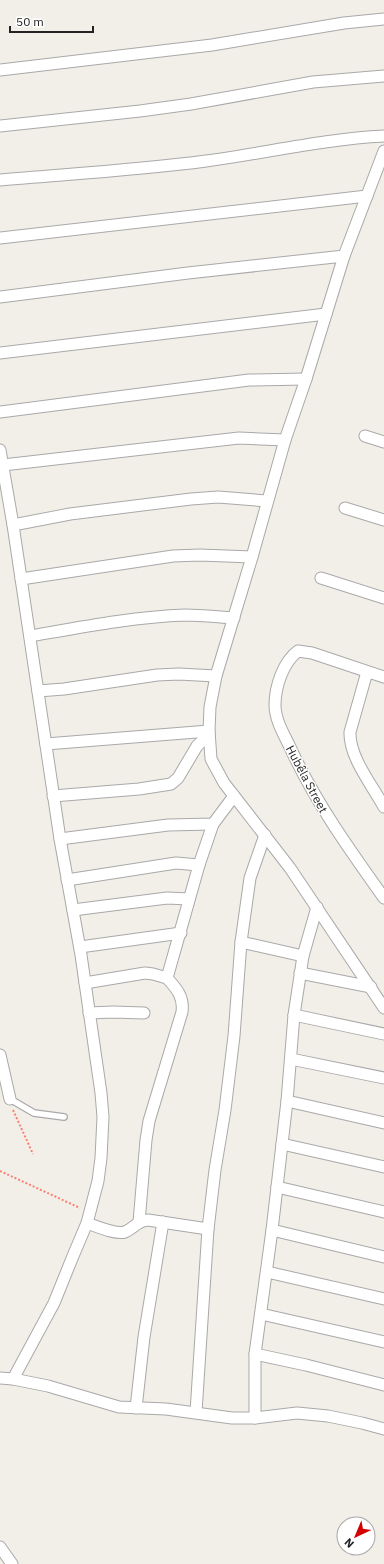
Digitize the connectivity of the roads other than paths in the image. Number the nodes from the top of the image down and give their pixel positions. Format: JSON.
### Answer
{"nodes":[{"id":1,"x":384,"y":19,"type":"edge"},
{"id":2,"x":0,"y":70,"type":"edge"},
{"id":3,"x":384,"y":76,"type":"edge"},
{"id":4,"x":0,"y":126,"type":"edge"},
{"id":5,"x":384,"y":136,"type":"edge"},
{"id":6,"x":384,"y":151,"type":"edge"},
{"id":7,"x":0,"y":180,"type":"edge"},
{"id":8,"x":367,"y":196,"type":"junction"},
{"id":9,"x":0,"y":238,"type":"edge"},
{"id":10,"x":344,"y":256,"type":"junction"},
{"id":11,"x":0,"y":297,"type":"edge"},
{"id":12,"x":326,"y":314,"type":"junction"},
{"id":13,"x":0,"y":353,"type":"edge"},
{"id":14,"x":306,"y":380,"type":"junction"},
{"id":15,"x":0,"y":412,"type":"edge"},
{"id":16,"x":365,"y":436,"type":"dead end"},
{"id":17,"x":285,"y":440,"type":"junction"},
{"id":18,"x":384,"y":442,"type":"edge"},
{"id":19,"x":0,"y":450,"type":"edge"},
{"id":20,"x":3,"y":465,"type":"junction"},
{"id":21,"x":267,"y":501,"type":"junction"},
{"id":22,"x":345,"y":508,"type":"dead end"},
{"id":23,"x":384,"y":520,"type":"edge"},
{"id":24,"x":13,"y":525,"type":"junction"},
{"id":25,"x":252,"y":557,"type":"junction"},
{"id":26,"x":321,"y":578,"type":"dead end"},
{"id":27,"x":22,"y":579,"type":"junction"},
{"id":28,"x":384,"y":598,"type":"edge"},
{"id":29,"x":234,"y":618,"type":"junction"},
{"id":30,"x":30,"y":636,"type":"junction"},
{"id":31,"x":367,"y":672,"type":"junction"},
{"id":32,"x":216,"y":676,"type":"junction"},
{"id":33,"x":384,"y":677,"type":"edge"},
{"id":34,"x":38,"y":690,"type":"junction"},
{"id":35,"x":209,"y":733,"type":"junction"},
{"id":36,"x":46,"y":744,"type":"junction"},
{"id":37,"x":53,"y":796,"type":"junction"},
{"id":38,"x":234,"y":796,"type":"junction"},
{"id":39,"x":384,"y":807,"type":"edge"},
{"id":40,"x":213,"y":824,"type":"junction"},
{"id":41,"x":264,"y":835,"type":"junction"},
{"id":42,"x":60,"y":839,"type":"junction"},
{"id":43,"x":199,"y":865,"type":"junction"},
{"id":44,"x":67,"y":880,"type":"junction"},
{"id":45,"x":384,"y":898,"type":"edge"},
{"id":46,"x":189,"y":899,"type":"junction"},
{"id":47,"x":317,"y":907,"type":"junction"},
{"id":48,"x":73,"y":910,"type":"junction"},
{"id":49,"x":181,"y":933,"type":"junction"},
{"id":50,"x":240,"y":942,"type":"junction"},
{"id":51,"x":80,"y":947,"type":"junction"},
{"id":52,"x":303,"y":956,"type":"junction"},
{"id":53,"x":300,"y":973,"type":"junction"},
{"id":54,"x":167,"y":978,"type":"junction"},
{"id":55,"x":85,"y":983,"type":"junction"},
{"id":56,"x":371,"y":987,"type":"junction"},
{"id":57,"x":384,"y":1008,"type":"edge"},
{"id":58,"x":89,"y":1013,"type":"junction"},
{"id":59,"x":144,"y":1013,"type":"dead end"},
{"id":60,"x":294,"y":1015,"type":"junction"},
{"id":61,"x":384,"y":1034,"type":"edge"},
{"id":62,"x":0,"y":1055,"type":"edge"},
{"id":63,"x":291,"y":1059,"type":"junction"},
{"id":64,"x":384,"y":1078,"type":"edge"},
{"id":65,"x":10,"y":1099,"type":"joint"},
{"id":66,"x":287,"y":1101,"type":"junction"},
{"id":67,"x":64,"y":1117,"type":"dead end"},
{"id":68,"x":384,"y":1123,"type":"edge"},
{"id":69,"x":282,"y":1144,"type":"junction"},
{"id":70,"x":384,"y":1168,"type":"edge"},
{"id":71,"x":277,"y":1187,"type":"junction"},
{"id":72,"x":384,"y":1212,"type":"edge"},
{"id":73,"x":89,"y":1218,"type":"junction"},
{"id":74,"x":139,"y":1222,"type":"junction"},
{"id":75,"x":163,"y":1222,"type":"junction"},
{"id":76,"x":208,"y":1229,"type":"junction"},
{"id":77,"x":272,"y":1230,"type":"junction"},
{"id":78,"x":384,"y":1257,"type":"edge"},
{"id":79,"x":267,"y":1272,"type":"junction"},
{"id":80,"x":384,"y":1300,"type":"edge"},
{"id":81,"x":261,"y":1314,"type":"junction"},
{"id":82,"x":384,"y":1342,"type":"edge"},
{"id":83,"x":255,"y":1354,"type":"junction"},
{"id":84,"x":0,"y":1378,"type":"edge"},
{"id":85,"x":13,"y":1380,"type":"junction"},
{"id":86,"x":384,"y":1385,"type":"edge"},
{"id":87,"x":136,"y":1408,"type":"junction"},
{"id":88,"x":196,"y":1412,"type":"junction"},
{"id":89,"x":255,"y":1418,"type":"junction"},
{"id":90,"x":384,"y":1429,"type":"edge"},
{"id":91,"x":0,"y":1548,"type":"edge"},
{"id":92,"x":12,"y":1564,"type":"edge"}],
"edges":[{"from":1,"to":2,"type":"street"},
{"from":3,"to":4,"type":"street"},
{"from":5,"to":7,"type":"street"},
{"from":6,"to":8,"type":"street"},
{"from":8,"to":9,"type":"street"},
{"from":8,"to":10,"type":"street"},
{"from":10,"to":11,"type":"street"},
{"from":10,"to":12,"type":"street"},
{"from":12,"to":13,"type":"street"},
{"from":12,"to":14,"type":"street"},
{"from":14,"to":15,"type":"street"},
{"from":14,"to":17,"type":"street"},
{"from":16,"to":18,"type":"street"},
{"from":17,"to":20,"type":"street"},
{"from":17,"to":21,"type":"street"},
{"from":19,"to":20,"type":"street"},
{"from":20,"to":24,"type":"street"},
{"from":21,"to":24,"type":"street"},
{"from":21,"to":25,"type":"street"},
{"from":22,"to":23,"type":"street"},
{"from":24,"to":27,"type":"street"},
{"from":25,"to":27,"type":"street"},
{"from":25,"to":29,"type":"street"},
{"from":26,"to":28,"type":"street"},
{"from":27,"to":30,"type":"street"},
{"from":29,"to":30,"type":"street"},
{"from":29,"to":32,"type":"street"},
{"from":30,"to":34,"type":"street"},
{"from":31,"to":33,"type":"street"},
{"from":31,"to":39,"type":"street"},
{"from":31,"to":45,"type":"street","name":"Hubêla Street"},
{"from":32,"to":34,"type":"street"},
{"from":32,"to":35,"type":"street"},
{"from":34,"to":36,"type":"street"},
{"from":35,"to":36,"type":"street"},
{"from":35,"to":37,"type":"street"},
{"from":35,"to":38,"type":"street"},
{"from":36,"to":37,"type":"street"},
{"from":37,"to":42,"type":"street"},
{"from":38,"to":40,"type":"street"},
{"from":38,"to":41,"type":"street"},
{"from":40,"to":42,"type":"street"},
{"from":40,"to":43,"type":"street"},
{"from":41,"to":47,"type":"street"},
{"from":41,"to":50,"type":"street"},
{"from":42,"to":44,"type":"street"},
{"from":43,"to":44,"type":"street"},
{"from":43,"to":46,"type":"street"},
{"from":44,"to":48,"type":"street"},
{"from":46,"to":48,"type":"street"},
{"from":46,"to":49,"type":"street"},
{"from":47,"to":52,"type":"street"},
{"from":47,"to":56,"type":"street"},
{"from":48,"to":51,"type":"street"},
{"from":49,"to":51,"type":"street"},
{"from":49,"to":54,"type":"street"},
{"from":50,"to":52,"type":"street"},
{"from":50,"to":76,"type":"street"},
{"from":51,"to":55,"type":"street"},
{"from":52,"to":53,"type":"street"},
{"from":53,"to":56,"type":"street"},
{"from":53,"to":60,"type":"street"},
{"from":54,"to":55,"type":"street"},
{"from":54,"to":74,"type":"street"},
{"from":55,"to":58,"type":"street"},
{"from":56,"to":57,"type":"street"},
{"from":58,"to":59,"type":"street"},
{"from":58,"to":73,"type":"street"},
{"from":60,"to":61,"type":"street"},
{"from":60,"to":63,"type":"street"},
{"from":62,"to":65,"type":"street"},
{"from":63,"to":64,"type":"street"},
{"from":63,"to":66,"type":"street"},
{"from":65,"to":67,"type":"lane"},
{"from":66,"to":68,"type":"street"},
{"from":66,"to":69,"type":"street"},
{"from":69,"to":70,"type":"street"},
{"from":69,"to":71,"type":"street"},
{"from":71,"to":72,"type":"street"},
{"from":71,"to":77,"type":"street"},
{"from":73,"to":74,"type":"street"},
{"from":73,"to":85,"type":"street"},
{"from":74,"to":75,"type":"street"},
{"from":75,"to":76,"type":"street"},
{"from":75,"to":87,"type":"street"},
{"from":76,"to":88,"type":"street"},
{"from":77,"to":78,"type":"street"},
{"from":77,"to":79,"type":"street"},
{"from":79,"to":80,"type":"street"},
{"from":79,"to":81,"type":"street"},
{"from":81,"to":82,"type":"street"},
{"from":81,"to":83,"type":"street"},
{"from":83,"to":86,"type":"street"},
{"from":83,"to":89,"type":"street"},
{"from":84,"to":85,"type":"street"},
{"from":85,"to":87,"type":"street"},
{"from":87,"to":88,"type":"street"},
{"from":88,"to":89,"type":"street"},
{"from":89,"to":90,"type":"street"},
{"from":91,"to":92,"type":"street"}]}
